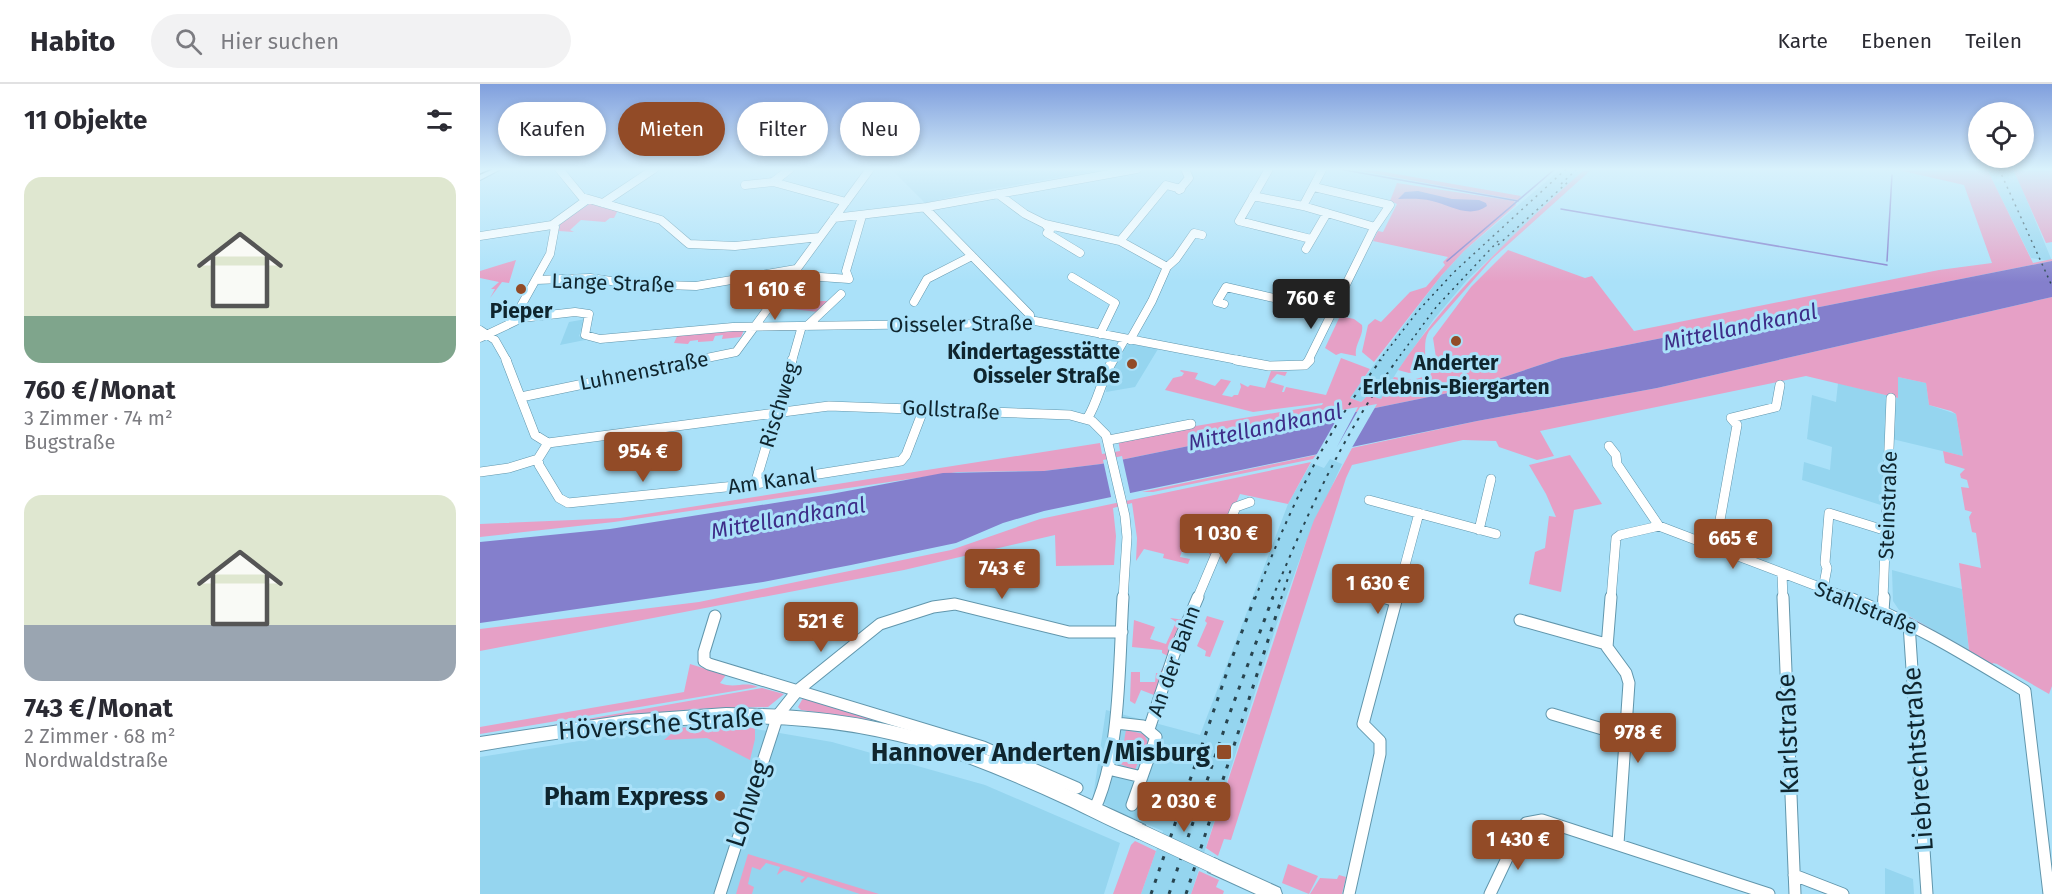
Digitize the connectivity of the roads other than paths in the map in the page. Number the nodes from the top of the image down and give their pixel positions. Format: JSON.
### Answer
{"nodes":[{"id":1,"x":580,"y":207,"type":"edge"},
{"id":2,"x":616,"y":207,"type":"edge"},
{"id":3,"x":842,"y":207,"type":"edge"},
{"id":4,"x":931,"y":207,"type":"edge"},
{"id":5,"x":1015,"y":207,"type":"edge"},
{"id":6,"x":1148,"y":207,"type":"edge"},
{"id":7,"x":1247,"y":207,"type":"edge"},
{"id":8,"x":1307,"y":207,"type":"edge"},
{"id":9,"x":1387,"y":207,"type":"edge"},
{"id":10,"x":926,"y":209,"type":"junction"},
{"id":11,"x":1327,"y":213,"type":"junction"},
{"id":12,"x":862,"y":216,"type":"junction"},
{"id":13,"x":834,"y":218,"type":"junction"},
{"id":14,"x":1045,"y":224,"type":"junction"},
{"id":15,"x":552,"y":225,"type":"junction"},
{"id":16,"x":1375,"y":226,"type":"junction"},
{"id":17,"x":1202,"y":235,"type":"dead end"},
{"id":18,"x":480,"y":236,"type":"edge"},
{"id":19,"x":820,"y":237,"type":"junction"},
{"id":20,"x":1311,"y":239,"type":"junction"},
{"id":21,"x":1120,"y":241,"type":"junction"},
{"id":22,"x":1306,"y":249,"type":"dead end"},
{"id":23,"x":1080,"y":253,"type":"dead end"},
{"id":24,"x":972,"y":256,"type":"junction"},
{"id":25,"x":1167,"y":267,"type":"junction"},
{"id":26,"x":794,"y":272,"type":"junction"},
{"id":27,"x":1072,"y":277,"type":"dead end"},
{"id":28,"x":536,"y":280,"type":"junction"},
{"id":29,"x":841,"y":294,"type":"dead end"},
{"id":30,"x":914,"y":302,"type":"dead end"},
{"id":31,"x":1224,"y":304,"type":"dead end"},
{"id":32,"x":1334,"y":312,"type":"junction"},
{"id":33,"x":1030,"y":320,"type":"junction"},
{"id":34,"x":512,"y":322,"type":"junction"},
{"id":35,"x":805,"y":326,"type":"junction"},
{"id":36,"x":755,"y":327,"type":"junction"},
{"id":37,"x":480,"y":330,"type":"edge"},
{"id":38,"x":1100,"y":334,"type":"junction"},
{"id":39,"x":484,"y":337,"type":"edge"},
{"id":40,"x":1127,"y":339,"type":"junction"},
{"id":41,"x":1779,"y":385,"type":"dead end"},
{"id":42,"x":521,"y":397,"type":"junction"},
{"id":43,"x":1892,"y":398,"type":"dead end"},
{"id":44,"x":924,"y":408,"type":"junction"},
{"id":45,"x":777,"y":411,"type":"junction"},
{"id":46,"x":1087,"y":419,"type":"junction"},
{"id":47,"x":1191,"y":424,"type":"dead end"},
{"id":48,"x":1108,"y":440,"type":"junction"},
{"id":49,"x":548,"y":442,"type":"junction"},
{"id":50,"x":1609,"y":446,"type":"dead end"},
{"id":51,"x":539,"y":462,"type":"junction"},
{"id":52,"x":480,"y":472,"type":"edge"},
{"id":53,"x":1491,"y":479,"type":"dead end"},
{"id":54,"x":755,"y":484,"type":"junction"},
{"id":55,"x":1369,"y":500,"type":"dead end"},
{"id":56,"x":1250,"y":502,"type":"dead end"},
{"id":57,"x":1419,"y":513,"type":"junction"},
{"id":58,"x":1659,"y":526,"type":"junction"},
{"id":59,"x":1479,"y":530,"type":"junction"},
{"id":60,"x":1887,"y":531,"type":"junction"},
{"id":61,"x":1496,"y":534,"type":"dead end"},
{"id":62,"x":1715,"y":548,"type":"junction"},
{"id":63,"x":1782,"y":574,"type":"junction"},
{"id":64,"x":1339,"y":585,"type":"dead end"},
{"id":65,"x":1823,"y":590,"type":"junction"},
{"id":66,"x":1396,"y":601,"type":"junction"},
{"id":67,"x":1882,"y":611,"type":"junction"},
{"id":68,"x":715,"y":616,"type":"dead end"},
{"id":69,"x":1520,"y":620,"type":"dead end"},
{"id":70,"x":1909,"y":624,"type":"junction"},
{"id":71,"x":1122,"y":632,"type":"junction"},
{"id":72,"x":1606,"y":644,"type":"junction"},
{"id":73,"x":798,"y":690,"type":"junction"},
{"id":74,"x":1552,"y":714,"type":"dead end"},
{"id":75,"x":778,"y":715,"type":"junction"},
{"id":76,"x":1116,"y":723,"type":"junction"},
{"id":77,"x":1149,"y":729,"type":"junction"},
{"id":78,"x":1626,"y":736,"type":"junction"},
{"id":79,"x":480,"y":744,"type":"edge"},
{"id":80,"x":1108,"y":769,"type":"junction"},
{"id":81,"x":1142,"y":777,"type":"junction"},
{"id":82,"x":1084,"y":800,"type":"junction"},
{"id":83,"x":1131,"y":805,"type":"dead end"},
{"id":84,"x":1618,"y":844,"type":"junction"},
{"id":85,"x":1794,"y":875,"type":"junction"},
{"id":86,"x":720,"y":894,"type":"edge"},
{"id":87,"x":1274,"y":894,"type":"edge"},
{"id":88,"x":1349,"y":894,"type":"edge"},
{"id":89,"x":1490,"y":894,"type":"edge"},
{"id":90,"x":1769,"y":894,"type":"edge"},
{"id":91,"x":1795,"y":894,"type":"edge"},
{"id":92,"x":1843,"y":894,"type":"edge"},
{"id":93,"x":1927,"y":894,"type":"edge"},
{"id":94,"x":2049,"y":894,"type":"edge"}],
"edges":[{"from":1,"to":15,"type":"street"},
{"from":2,"to":19,"type":"street"},
{"from":3,"to":13,"type":"street","name":"Luhnenstraße"},
{"from":4,"to":10,"type":"street"},
{"from":5,"to":14,"type":"street"},
{"from":6,"to":21,"type":"street"},
{"from":7,"to":20,"type":"street"},
{"from":8,"to":11,"type":"street"},
{"from":9,"to":16,"type":"street"},
{"from":10,"to":12,"type":"street"},
{"from":10,"to":24,"type":"street"},
{"from":11,"to":16,"type":"street"},
{"from":11,"to":20,"type":"street"},
{"from":12,"to":13,"type":"street"},
{"from":12,"to":26,"type":"street","name":"Lange Straße"},
{"from":13,"to":19,"type":"street","name":"Luhnenstraße"},
{"from":14,"to":21,"type":"street"},
{"from":14,"to":23,"type":"street"},
{"from":15,"to":18,"type":"street"},
{"from":15,"to":28,"type":"street"},
{"from":16,"to":32,"type":"street"},
{"from":17,"to":25,"type":"street"},
{"from":19,"to":26,"type":"street","name":"Luhnenstraße"},
{"from":20,"to":22,"type":"street"},
{"from":21,"to":25,"type":"street"},
{"from":24,"to":30,"type":"street"},
{"from":24,"to":33,"type":"street"},
{"from":25,"to":40,"type":"street"},
{"from":26,"to":28,"type":"street","name":"Lange Straße"},
{"from":26,"to":36,"type":"street","name":"Luhnenstraße"},
{"from":27,"to":38,"type":"street"},
{"from":28,"to":34,"type":"street"},
{"from":29,"to":35,"type":"street"},
{"from":31,"to":32,"type":"street"},
{"from":32,"to":40,"type":"street","name":"Oisseler Straße"},
{"from":33,"to":35,"type":"street","name":"Oisseler Straße"},
{"from":33,"to":38,"type":"street","name":"Oisseler Straße"},
{"from":34,"to":36,"type":"street","name":"Oisseler Straße"},
{"from":34,"to":39,"type":"street"},
{"from":35,"to":36,"type":"street","name":"Oisseler Straße"},
{"from":35,"to":45,"type":"street","name":"Rischweg"},
{"from":36,"to":42,"type":"street","name":"Luhnenstraße"},
{"from":37,"to":39,"type":"street"},
{"from":38,"to":40,"type":"street","name":"Oisseler Straße"},
{"from":39,"to":42,"type":"street"},
{"from":40,"to":46,"type":"street"},
{"from":41,"to":62,"type":"street"},
{"from":42,"to":49,"type":"street"},
{"from":43,"to":60,"type":"street","name":"Steinstraße"},
{"from":44,"to":45,"type":"street","name":"Gollstraße"},
{"from":44,"to":46,"type":"street","name":"Gollstraße"},
{"from":44,"to":54,"type":"street","name":"Am Kanal"},
{"from":45,"to":49,"type":"street","name":"Gollstraße"},
{"from":45,"to":54,"type":"street","name":"Rischweg"},
{"from":46,"to":48,"type":"street"},
{"from":47,"to":48,"type":"street"},
{"from":48,"to":71,"type":"street"},
{"from":49,"to":51,"type":"street"},
{"from":50,"to":58,"type":"street"},
{"from":51,"to":52,"type":"street"},
{"from":51,"to":54,"type":"street","name":"Am Kanal"},
{"from":53,"to":59,"type":"street"},
{"from":55,"to":57,"type":"street"},
{"from":56,"to":77,"type":"street","name":"An der Bahn"},
{"from":57,"to":59,"type":"street"},
{"from":57,"to":66,"type":"street"},
{"from":58,"to":62,"type":"street","name":"Stahlstraße"},
{"from":58,"to":72,"type":"street"},
{"from":59,"to":61,"type":"street"},
{"from":60,"to":65,"type":"street"},
{"from":60,"to":67,"type":"street","name":"Steinstraße"},
{"from":62,"to":63,"type":"street","name":"Stahlstraße"},
{"from":63,"to":65,"type":"street","name":"Stahlstraße"},
{"from":63,"to":85,"type":"street","name":"Karlstraße"},
{"from":64,"to":66,"type":"street"},
{"from":65,"to":67,"type":"street","name":"Stahlstraße"},
{"from":66,"to":88,"type":"street"},
{"from":67,"to":70,"type":"street","name":"Stahlstraße"},
{"from":68,"to":73,"type":"street"},
{"from":69,"to":72,"type":"street"},
{"from":70,"to":93,"type":"street","name":"Liebrechtstraße"},
{"from":70,"to":94,"type":"street","name":"Stahlstraße"},
{"from":71,"to":73,"type":"street"},
{"from":71,"to":76,"type":"street"},
{"from":72,"to":78,"type":"street"},
{"from":73,"to":75,"type":"street"},
{"from":73,"to":82,"type":"street"},
{"from":74,"to":78,"type":"street"},
{"from":75,"to":79,"type":"main road","name":"Höversche Straße"},
{"from":75,"to":82,"type":"main road","name":"Höversche Straße"},
{"from":75,"to":86,"type":"street","name":"Lohweg"},
{"from":76,"to":77,"type":"street","name":"An der Bahn"},
{"from":76,"to":80,"type":"street"},
{"from":77,"to":81,"type":"street","name":"An der Bahn"},
{"from":78,"to":84,"type":"street"},
{"from":80,"to":81,"type":"street"},
{"from":80,"to":82,"type":"street"},
{"from":81,"to":83,"type":"street","name":"An der Bahn"},
{"from":82,"to":87,"type":"main road","name":"Höversche Straße","bridge":true},
{"from":84,"to":89,"type":"street"},
{"from":84,"to":90,"type":"street"},
{"from":85,"to":91,"type":"street","name":"Karlstraße"},
{"from":85,"to":92,"type":"street"}]}
